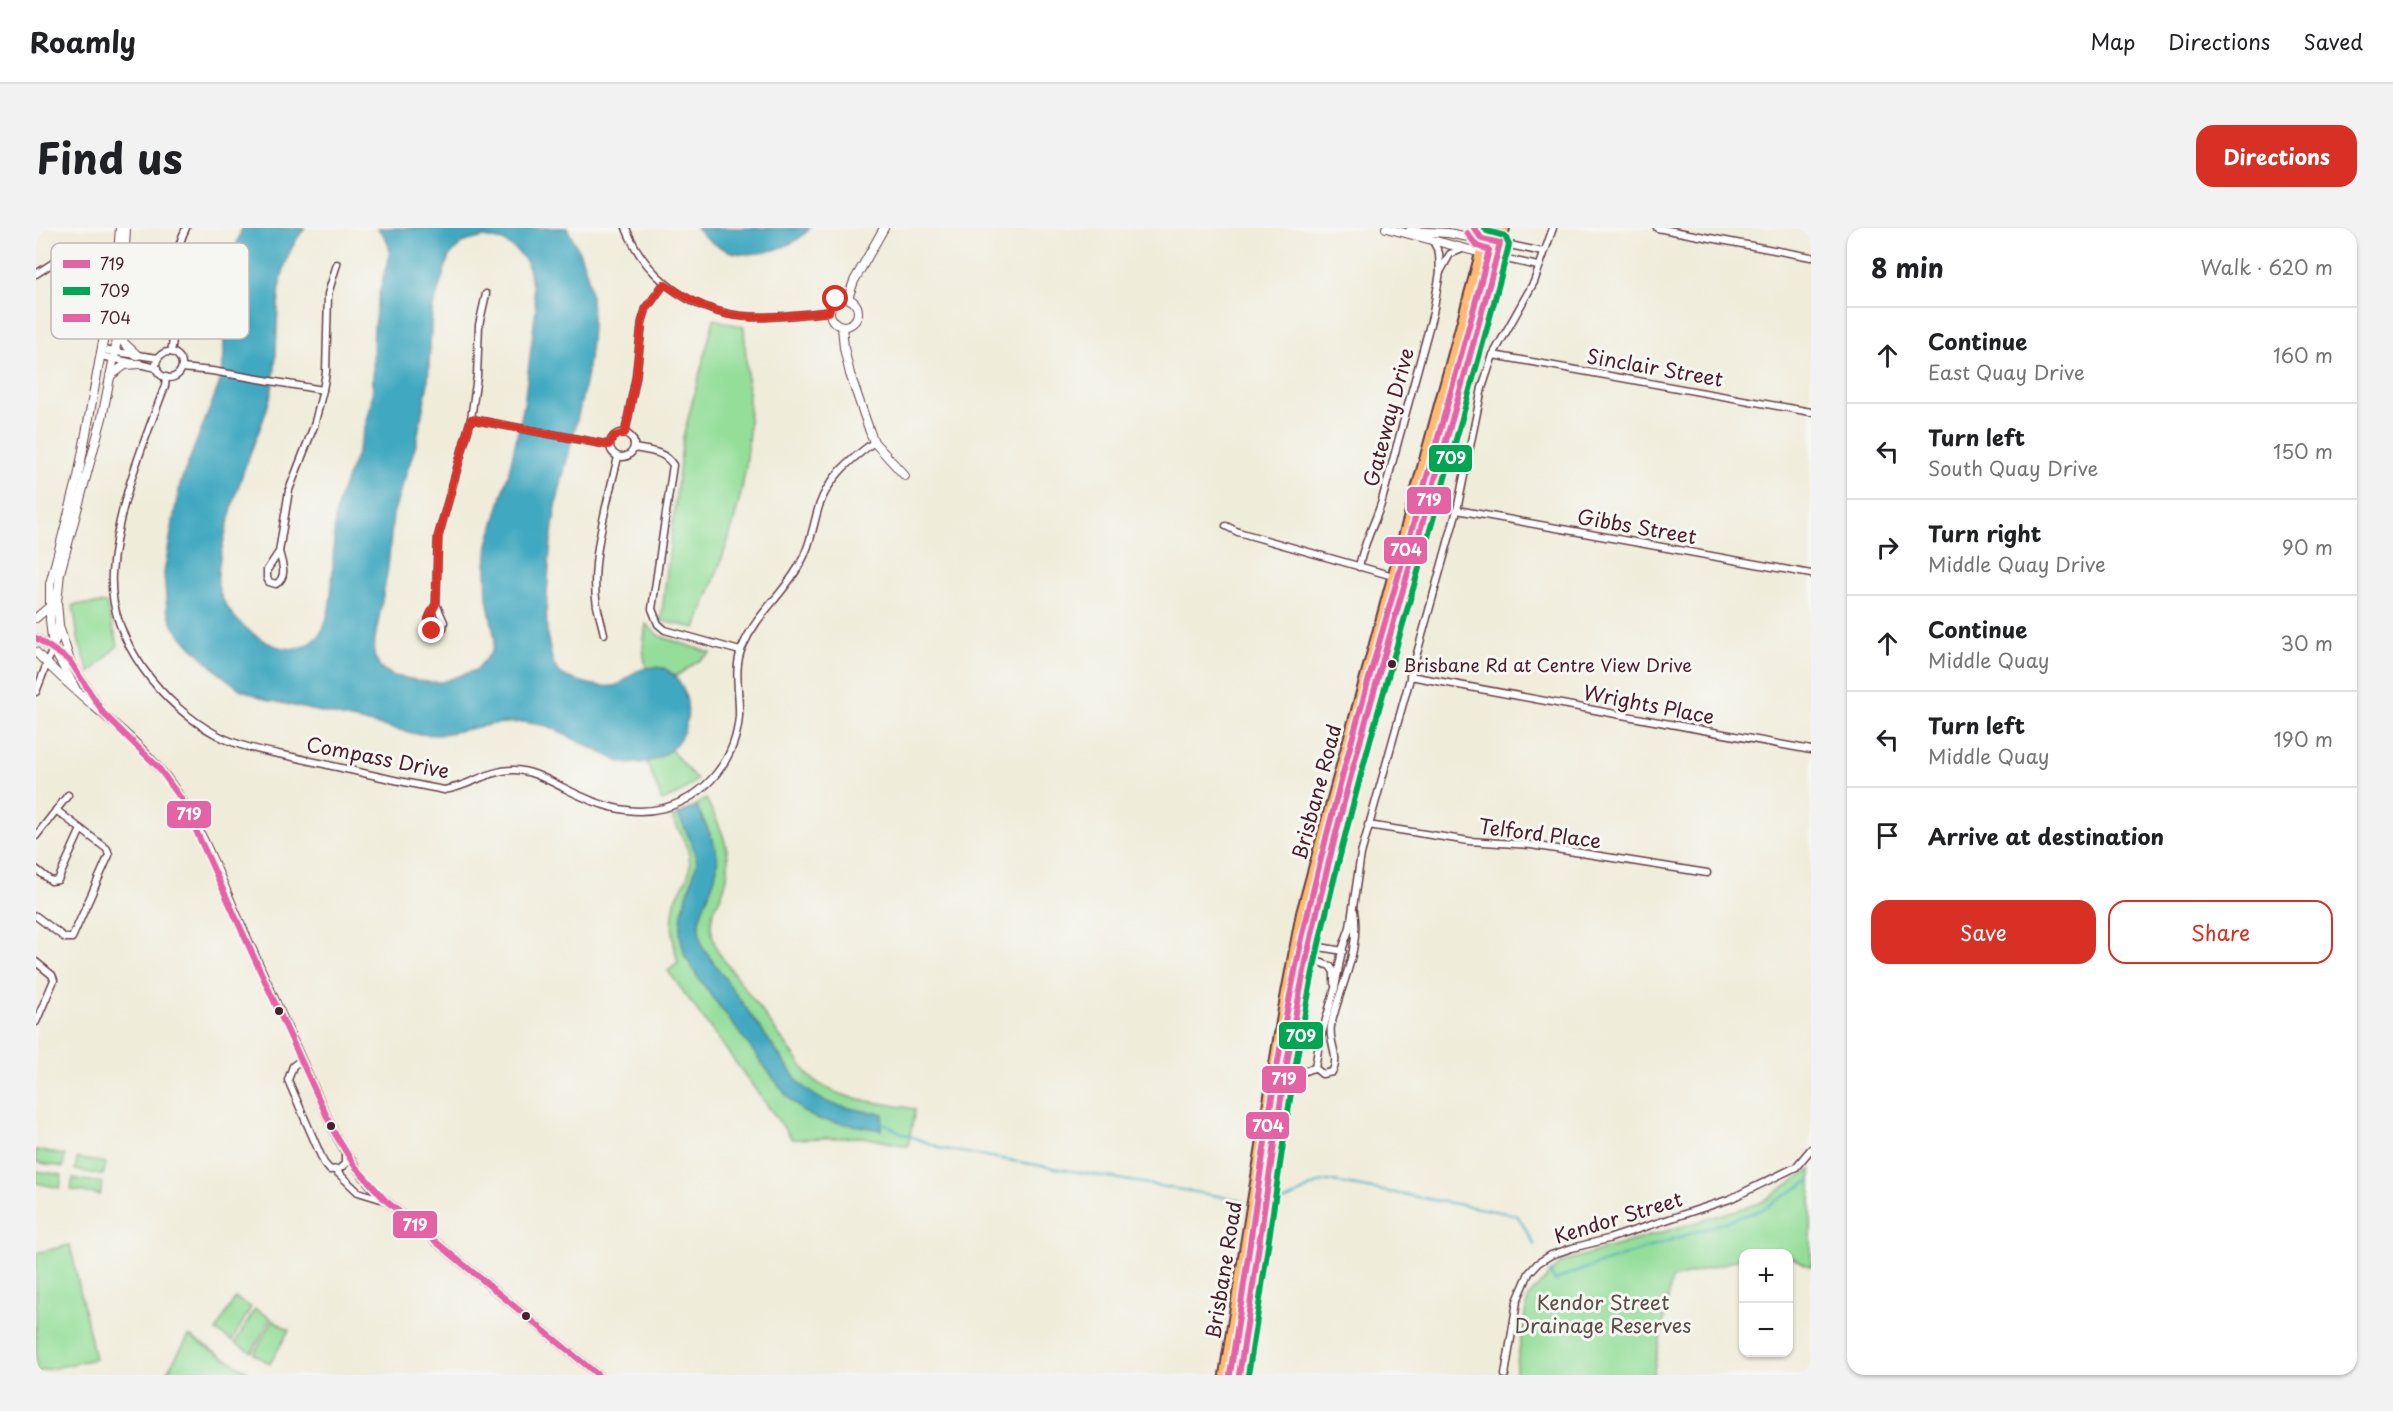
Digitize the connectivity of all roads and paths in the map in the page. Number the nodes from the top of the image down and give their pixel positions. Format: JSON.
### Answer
{"nodes":[{"id":1,"x":120,"y":228,"type":"edge"},
{"id":2,"x":126,"y":228,"type":"edge"},
{"id":3,"x":186,"y":228,"type":"edge"},
{"id":4,"x":626,"y":228,"type":"edge"},
{"id":5,"x":884,"y":228,"type":"edge"},
{"id":6,"x":1386,"y":228,"type":"edge"},
{"id":7,"x":1488,"y":228,"type":"edge"},
{"id":8,"x":1504,"y":228,"type":"edge"},
{"id":9,"x":1553,"y":228,"type":"edge"},
{"id":10,"x":1657,"y":228,"type":"edge"},
{"id":11,"x":1441,"y":230,"type":"edge"},
{"id":12,"x":1403,"y":231,"type":"junction"},
{"id":13,"x":1462,"y":232,"type":"edge"},
{"id":14,"x":1486,"y":240,"type":"junction"},
{"id":15,"x":1433,"y":241,"type":"junction"},
{"id":16,"x":119,"y":243,"type":"edge"},
{"id":17,"x":125,"y":243,"type":"edge"},
{"id":18,"x":180,"y":243,"type":"edge"},
{"id":19,"x":1500,"y":243,"type":"junction"},
{"id":20,"x":1462,"y":249,"type":"junction"},
{"id":21,"x":1544,"y":249,"type":"junction"},
{"id":22,"x":1482,"y":254,"type":"junction"},
{"id":23,"x":1497,"y":256,"type":"junction"},
{"id":24,"x":1811,"y":257,"type":"edge"},
{"id":25,"x":51,"y":264,"type":"edge"},
{"id":26,"x":337,"y":264,"type":"dead end"},
{"id":27,"x":1538,"y":266,"type":"junction"},
{"id":28,"x":1440,"y":272,"type":"junction"},
{"id":29,"x":36,"y":274,"type":"edge"},
{"id":30,"x":664,"y":284,"type":"junction"},
{"id":31,"x":486,"y":294,"type":"dead end"},
{"id":32,"x":848,"y":298,"type":"junction"},
{"id":33,"x":829,"y":312,"type":"junction"},
{"id":34,"x":842,"y":326,"type":"junction"},
{"id":35,"x":104,"y":339,"type":"edge"},
{"id":36,"x":117,"y":339,"type":"edge"},
{"id":37,"x":123,"y":339,"type":"edge"},
{"id":38,"x":174,"y":339,"type":"edge"},
{"id":39,"x":171,"y":352,"type":"junction"},
{"id":40,"x":101,"y":353,"type":"junction"},
{"id":41,"x":114,"y":355,"type":"junction"},
{"id":42,"x":1493,"y":355,"type":"junction"},
{"id":43,"x":159,"y":358,"type":"junction"},
{"id":44,"x":138,"y":359,"type":"junction"},
{"id":45,"x":157,"y":368,"type":"junction"},
{"id":46,"x":182,"y":368,"type":"junction"},
{"id":47,"x":110,"y":376,"type":"junction"},
{"id":48,"x":166,"y":377,"type":"junction"},
{"id":49,"x":323,"y":390,"type":"junction"},
{"id":50,"x":1811,"y":412,"type":"edge"},
{"id":51,"x":471,"y":419,"type":"junction"},
{"id":52,"x":625,"y":433,"type":"junction"},
{"id":53,"x":874,"y":441,"type":"junction"},
{"id":54,"x":609,"y":445,"type":"junction"},
{"id":55,"x":634,"y":448,"type":"junction"},
{"id":56,"x":618,"y":457,"type":"junction"},
{"id":57,"x":905,"y":476,"type":"dead end"},
{"id":58,"x":1457,"y":510,"type":"junction"},
{"id":59,"x":1226,"y":526,"type":"dead end"},
{"id":60,"x":279,"y":552,"type":"junction"},
{"id":61,"x":1359,"y":567,"type":"junction"},
{"id":62,"x":1811,"y":574,"type":"edge"},
{"id":63,"x":1394,"y":576,"type":"junction"},
{"id":64,"x":436,"y":604,"type":"dead end"},
{"id":65,"x":49,"y":607,"type":"junction"},
{"id":66,"x":36,"y":618,"type":"edge"},
{"id":67,"x":59,"y":625,"type":"junction"},
{"id":68,"x":604,"y":634,"type":"dead end"},
{"id":69,"x":36,"y":638,"type":"edge"},
{"id":70,"x":53,"y":648,"type":"junction"},
{"id":71,"x":740,"y":651,"type":"junction"},
{"id":72,"x":36,"y":652,"type":"edge"},
{"id":73,"x":70,"y":661,"type":"junction"},
{"id":74,"x":46,"y":663,"type":"junction"},
{"id":75,"x":1410,"y":676,"type":"junction"},
{"id":76,"x":75,"y":690,"type":"junction"},
{"id":77,"x":36,"y":692,"type":"edge"},
{"id":78,"x":104,"y":714,"type":"junction"},
{"id":79,"x":1811,"y":750,"type":"edge"},
{"id":80,"x":68,"y":795,"type":"dead end"},
{"id":81,"x":56,"y":810,"type":"junction"},
{"id":82,"x":1368,"y":825,"type":"junction"},
{"id":83,"x":81,"y":829,"type":"junction"},
{"id":84,"x":36,"y":836,"type":"edge"},
{"id":85,"x":36,"y":869,"type":"edge"},
{"id":86,"x":1707,"y":873,"type":"dead end"},
{"id":87,"x":1353,"y":908,"type":"junction"},
{"id":88,"x":36,"y":916,"type":"edge"},
{"id":89,"x":1310,"y":944,"type":"junction"},
{"id":90,"x":1296,"y":948,"type":"junction"},
{"id":91,"x":1342,"y":950,"type":"junction"},
{"id":92,"x":1308,"y":957,"type":"junction"},
{"id":93,"x":36,"y":962,"type":"edge"},
{"id":94,"x":1349,"y":968,"type":"junction"},
{"id":95,"x":1330,"y":1001,"type":"junction"},
{"id":96,"x":36,"y":1022,"type":"edge"},
{"id":97,"x":302,"y":1060,"type":"junction"},
{"id":98,"x":1314,"y":1068,"type":"junction"},
{"id":99,"x":1282,"y":1109,"type":"junction"},
{"id":100,"x":1811,"y":1149,"type":"edge"},
{"id":101,"x":345,"y":1152,"type":"junction"},
{"id":102,"x":335,"y":1170,"type":"junction"},
{"id":103,"x":385,"y":1200,"type":"junction"},
{"id":104,"x":598,"y":1375,"type":"edge"},
{"id":105,"x":1224,"y":1375,"type":"edge"},
{"id":106,"x":1239,"y":1375,"type":"edge"},
{"id":107,"x":1505,"y":1375,"type":"edge"}],
"edges":[{"from":1,"to":16,"type":"street"},
{"from":2,"to":17,"type":"street"},
{"from":3,"to":18,"type":"street"},
{"from":4,"to":30,"type":"street"},
{"from":5,"to":32,"type":"street"},
{"from":6,"to":12,"type":"street"},
{"from":7,"to":14,"type":"highway","name":"Brisbane Road"},
{"from":8,"to":19,"type":"highway","name":"Brisbane Road"},
{"from":9,"to":21,"type":"street"},
{"from":10,"to":24,"type":"street"},
{"from":11,"to":12,"type":"street"},
{"from":11,"to":13,"type":"street"},
{"from":12,"to":15,"type":"street"},
{"from":13,"to":14,"type":"street"},
{"from":14,"to":19,"type":"street"},
{"from":14,"to":22,"type":"highway","name":"Brisbane Road"},
{"from":15,"to":20,"type":"street"},
{"from":15,"to":28,"type":"street","name":"Gateway Drive"},
{"from":19,"to":21,"type":"street"},
{"from":19,"to":23,"type":"highway","name":"Brisbane Road"},
{"from":20,"to":22,"type":"street"},
{"from":20,"to":28,"type":"street"},
{"from":21,"to":27,"type":"street"},
{"from":22,"to":23,"type":"street"},
{"from":22,"to":63,"type":"highway","name":"Brisbane Road"},
{"from":23,"to":27,"type":"street"},
{"from":23,"to":89,"type":"highway","name":"Brisbane Road"},
{"from":25,"to":29,"type":"street"},
{"from":26,"to":49,"type":"street"},
{"from":27,"to":42,"type":"street"},
{"from":28,"to":61,"type":"street","name":"Gateway Drive"},
{"from":30,"to":33,"type":"street"},
{"from":30,"to":52,"type":"street"},
{"from":31,"to":51,"type":"street"},
{"from":32,"to":33,"type":"street"},
{"from":32,"to":34,"type":"street"},
{"from":33,"to":34,"type":"street"},
{"from":34,"to":53,"type":"street"},
{"from":35,"to":40,"type":"street"},
{"from":36,"to":41,"type":"street"},
{"from":37,"to":44,"type":"street"},
{"from":38,"to":39,"type":"street"},
{"from":39,"to":43,"type":"street"},
{"from":39,"to":46,"type":"street"},
{"from":40,"to":41,"type":"street"},
{"from":40,"to":65,"type":"street"},
{"from":41,"to":44,"type":"street"},
{"from":41,"to":47,"type":"street"},
{"from":42,"to":50,"type":"street","name":"Sinclair Street"},
{"from":42,"to":58,"type":"street"},
{"from":43,"to":44,"type":"street"},
{"from":43,"to":45,"type":"street"},
{"from":44,"to":45,"type":"street"},
{"from":44,"to":47,"type":"street"},
{"from":45,"to":48,"type":"street"},
{"from":46,"to":48,"type":"street"},
{"from":46,"to":49,"type":"street"},
{"from":47,"to":67,"type":"street"},
{"from":48,"to":71,"type":"street","name":"Compass Drive"},
{"from":49,"to":60,"type":"street"},
{"from":51,"to":54,"type":"street"},
{"from":51,"to":64,"type":"street"},
{"from":52,"to":54,"type":"street"},
{"from":52,"to":55,"type":"street"},
{"from":53,"to":57,"type":"street"},
{"from":53,"to":71,"type":"street","name":"Compass Drive"},
{"from":54,"to":56,"type":"street"},
{"from":55,"to":56,"type":"street"},
{"from":55,"to":71,"type":"street"},
{"from":56,"to":68,"type":"street"},
{"from":58,"to":62,"type":"street","name":"Gibbs Street"},
{"from":58,"to":75,"type":"street"},
{"from":59,"to":61,"type":"street"},
{"from":60,"to":60,"type":"street"},
{"from":61,"to":63,"type":"street"},
{"from":63,"to":90,"type":"highway","name":"Brisbane Road"},
{"from":65,"to":66,"type":"street"},
{"from":65,"to":70,"type":"street"},
{"from":67,"to":70,"type":"street"},
{"from":67,"to":73,"type":"street"},
{"from":69,"to":70,"type":"street"},
{"from":70,"to":73,"type":"street"},
{"from":70,"to":74,"type":"street"},
{"from":70,"to":76,"type":"street"},
{"from":72,"to":74,"type":"street"},
{"from":73,"to":78,"type":"street"},
{"from":74,"to":76,"type":"street"},
{"from":74,"to":77,"type":"street"},
{"from":75,"to":79,"type":"street","name":"Wrights Place"},
{"from":75,"to":82,"type":"street"},
{"from":76,"to":78,"type":"street"},
{"from":78,"to":97,"type":"street"},
{"from":80,"to":81,"type":"street"},
{"from":81,"to":83,"type":"street"},
{"from":81,"to":84,"type":"street"},
{"from":82,"to":86,"type":"street","name":"Telford Place"},
{"from":82,"to":87,"type":"street"},
{"from":83,"to":85,"type":"street"},
{"from":83,"to":88,"type":"street"},
{"from":87,"to":91,"type":"street"},
{"from":87,"to":94,"type":"street"},
{"from":89,"to":90,"type":"street"},
{"from":89,"to":91,"type":"street"},
{"from":89,"to":92,"type":"highway","name":"Brisbane Road"},
{"from":90,"to":92,"type":"street"},
{"from":90,"to":105,"type":"highway","name":"Brisbane Road"},
{"from":91,"to":94,"type":"street"},
{"from":91,"to":95,"type":"street"},
{"from":92,"to":95,"type":"street"},
{"from":92,"to":99,"type":"highway","name":"Brisbane Road"},
{"from":93,"to":96,"type":"street"},
{"from":94,"to":98,"type":"street"},
{"from":95,"to":98,"type":"street"},
{"from":97,"to":101,"type":"street"},
{"from":97,"to":102,"type":"street"},
{"from":98,"to":99,"type":"street"},
{"from":99,"to":106,"type":"highway","name":"Brisbane Road"},
{"from":100,"to":107,"type":"street","name":"Kendor Street"},
{"from":101,"to":102,"type":"street"},
{"from":101,"to":103,"type":"street"},
{"from":102,"to":103,"type":"street"},
{"from":103,"to":104,"type":"street"}]}
